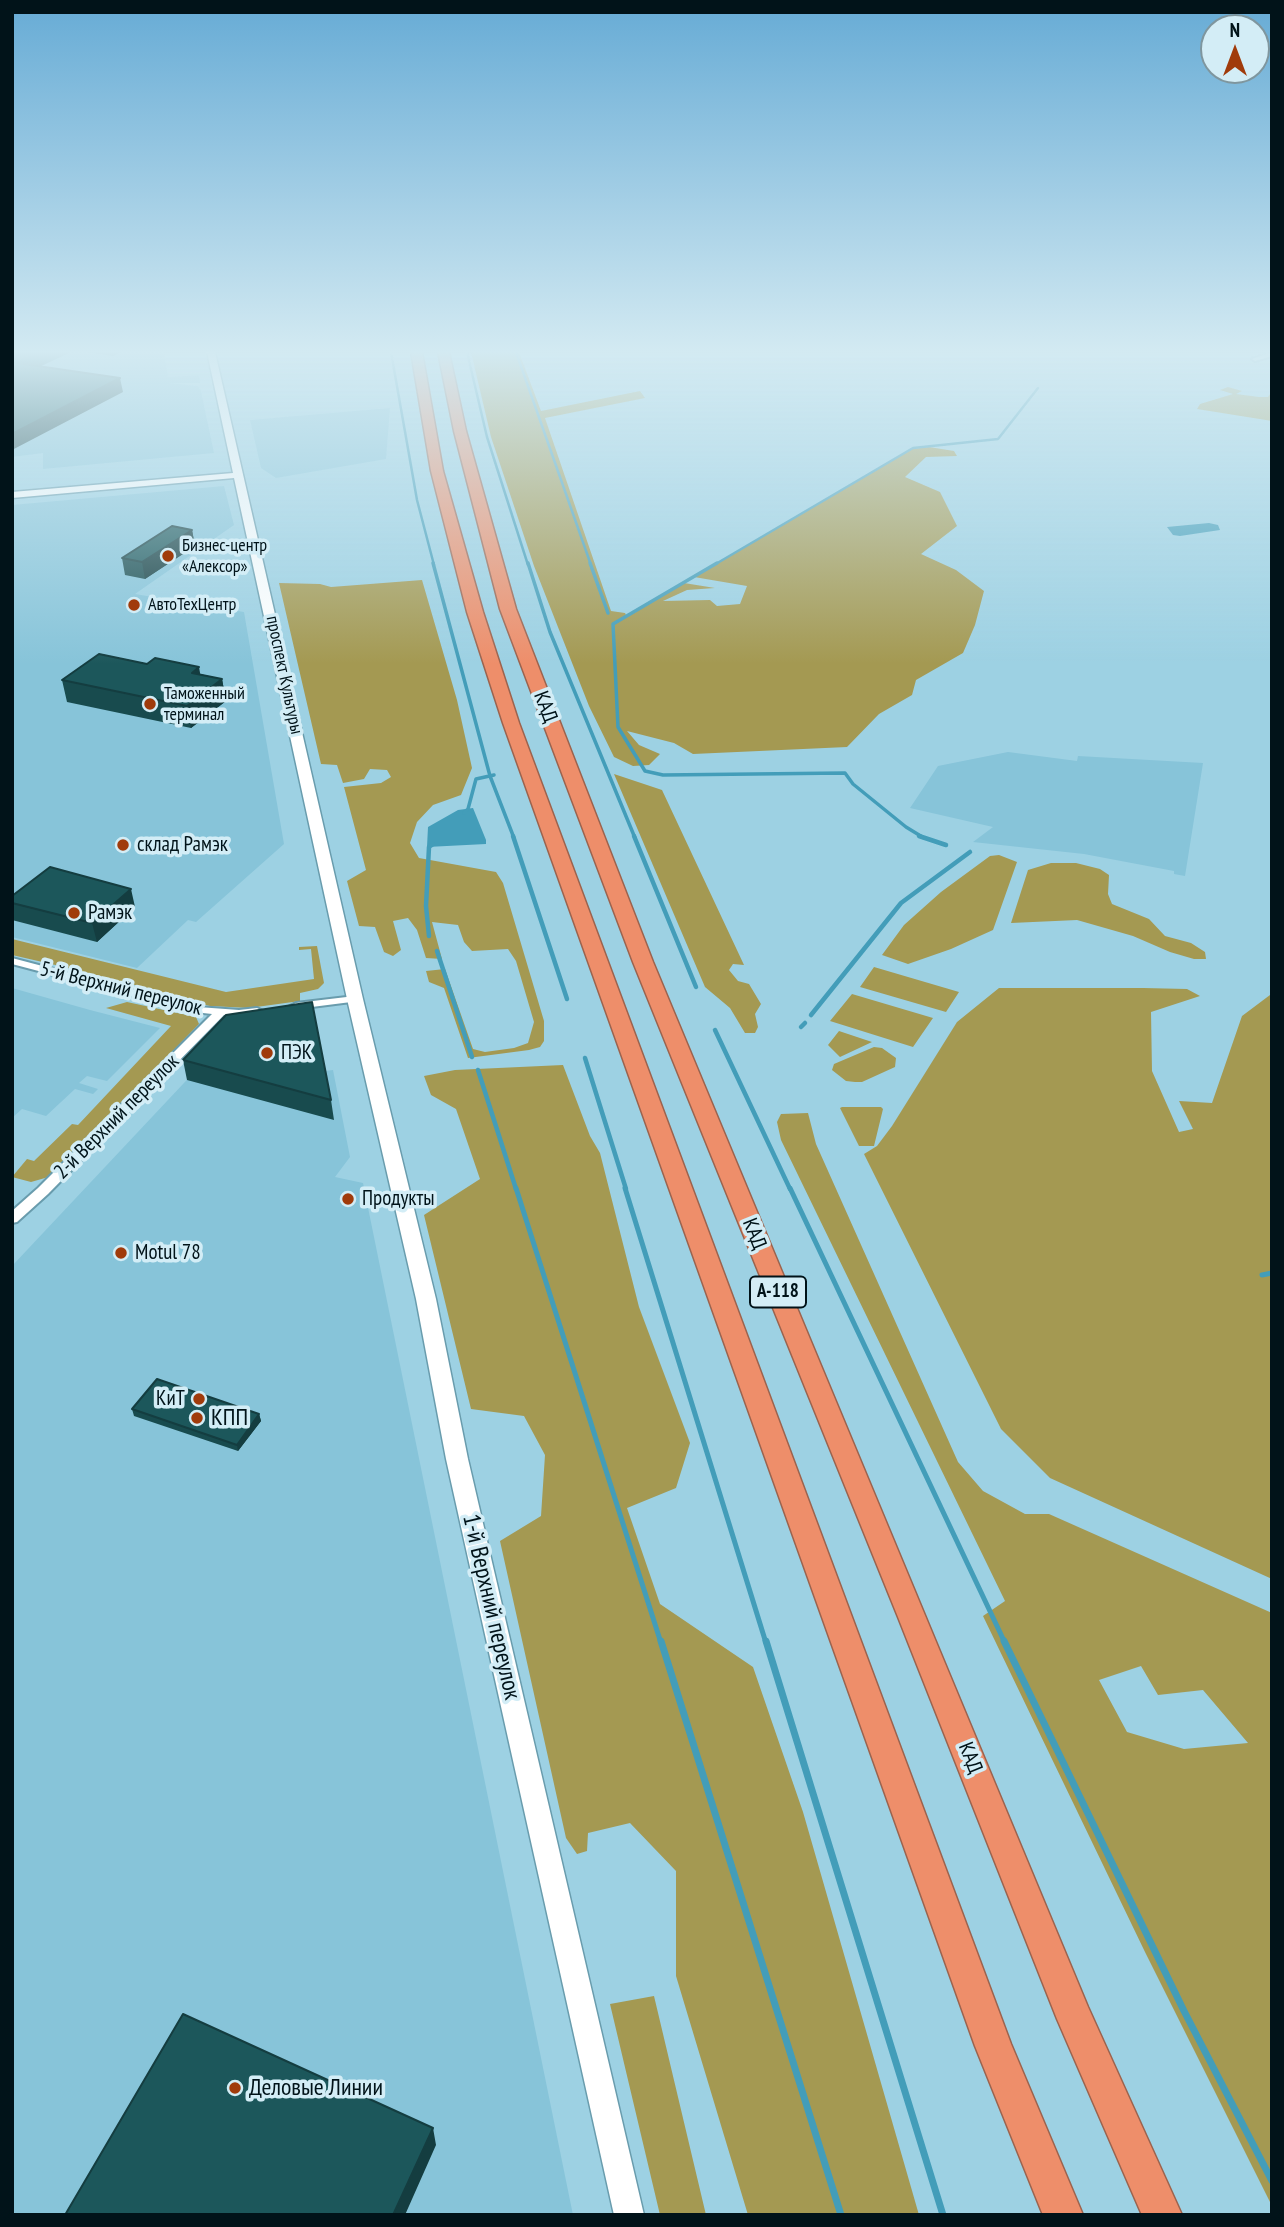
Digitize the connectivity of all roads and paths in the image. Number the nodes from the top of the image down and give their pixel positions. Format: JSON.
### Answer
{"nodes":[{"id":1,"x":235,"y":456,"type":"edge"},
{"id":2,"x":434,"y":456,"type":"edge"},
{"id":3,"x":467,"y":456,"type":"edge"},
{"id":4,"x":239,"y":475,"type":"junction"},
{"id":5,"x":12,"y":495,"type":"edge"},
{"id":6,"x":12,"y":961,"type":"edge"},
{"id":7,"x":355,"y":999,"type":"junction"},
{"id":8,"x":279,"y":1009,"type":"edge"},
{"id":9,"x":265,"y":1010,"type":"edge"},
{"id":10,"x":220,"y":1013,"type":"junction"},
{"id":11,"x":12,"y":1219,"type":"edge"},
{"id":12,"x":629,"y":2215,"type":"edge"},
{"id":13,"x":1063,"y":2215,"type":"edge"},
{"id":14,"x":1162,"y":2215,"type":"edge"}],
"edges":[{"from":1,"to":4,"type":"street","name":"проспект Культуры"},
{"from":2,"to":13,"type":"highway","name":"КАД","number":"А-118"},
{"from":3,"to":14,"type":"highway","name":"КАД","number":"А-118"},
{"from":4,"to":5,"type":"street"},
{"from":4,"to":7,"type":"street","name":"проспект Культуры"},
{"from":6,"to":10,"type":"street","name":"5-й Верхний переулок"},
{"from":7,"to":8,"type":"street"},
{"from":7,"to":12,"type":"street","name":"1-й Верхний переулок"},
{"from":9,"to":10,"type":"street","name":"5-й Верхний переулок"},
{"from":10,"to":11,"type":"street","name":"2-й Верхний переулок"}]}
